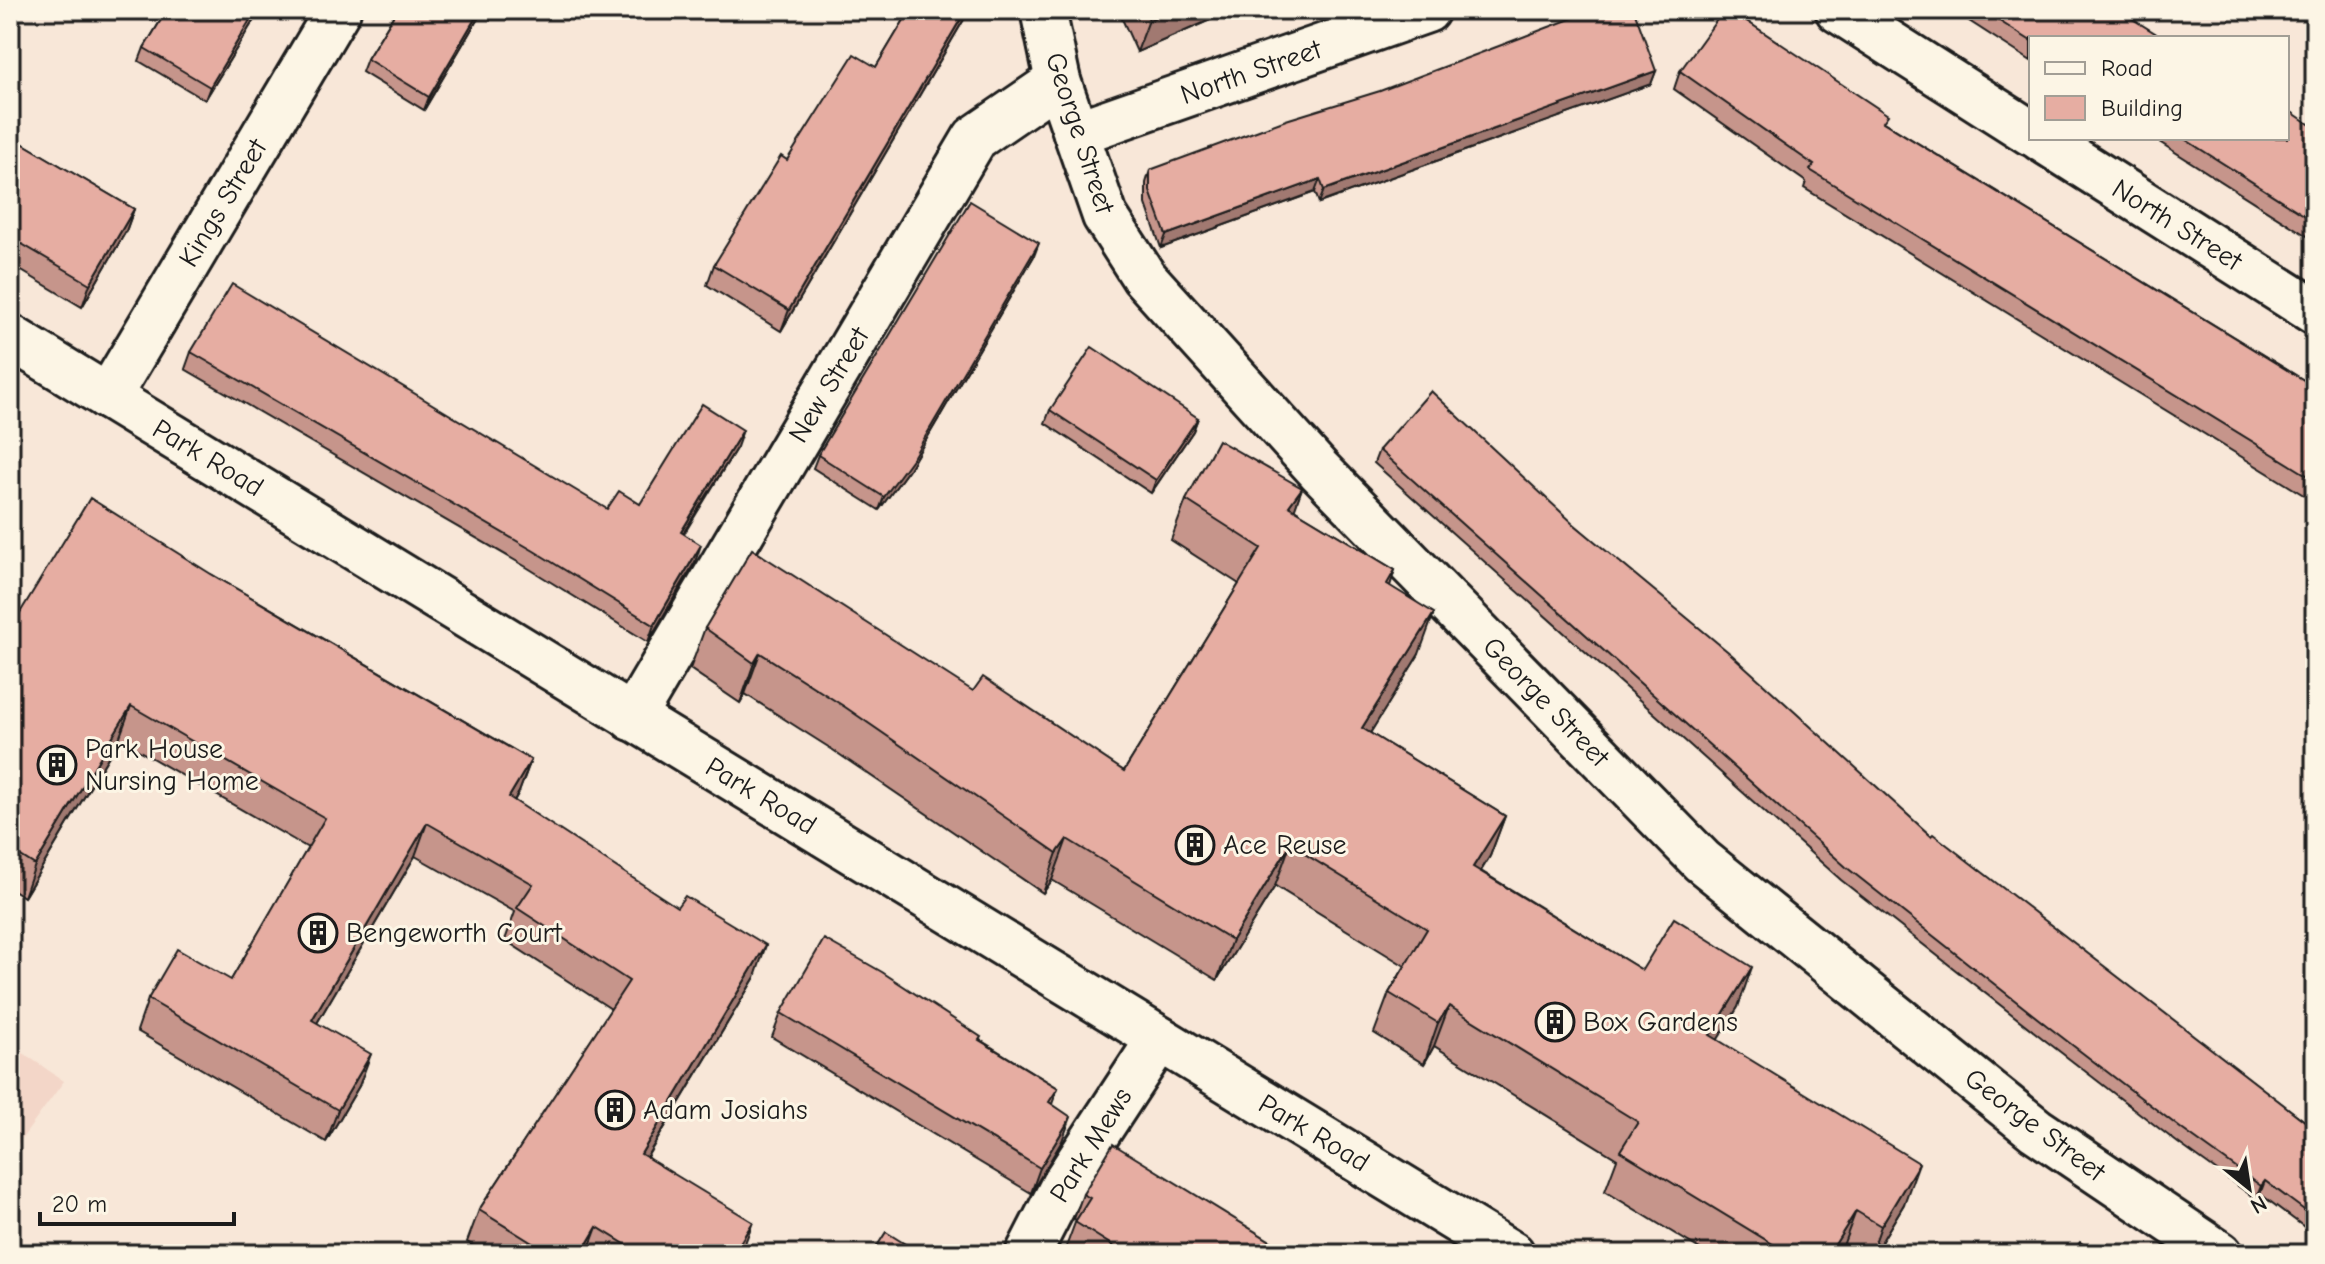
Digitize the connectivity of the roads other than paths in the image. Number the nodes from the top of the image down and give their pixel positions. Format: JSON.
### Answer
{"nodes":[{"id":1,"x":338,"y":10,"type":"edge"},
{"id":2,"x":1043,"y":10,"type":"edge"},
{"id":3,"x":1427,"y":10,"type":"edge"},
{"id":4,"x":1838,"y":10,"type":"edge"},
{"id":5,"x":1058,"y":81,"type":"junction"},
{"id":6,"x":2029,"y":132,"type":"edge"},
{"id":7,"x":1076,"y":133,"type":"junction"},
{"id":8,"x":2043,"y":140,"type":"edge"},
{"id":9,"x":2315,"y":312,"type":"edge"},
{"id":10,"x":10,"y":337,"type":"edge"},
{"id":11,"x":108,"y":397,"type":"junction"},
{"id":12,"x":632,"y":718,"type":"junction"},
{"id":13,"x":1159,"y":1039,"type":"junction"},
{"id":14,"x":1028,"y":1254,"type":"edge"},
{"id":15,"x":1512,"y":1254,"type":"edge"},
{"id":16,"x":2220,"y":1254,"type":"edge"}],
"edges":[{"from":1,"to":11,"type":"street","name":"Kings Street"},
{"from":2,"to":5,"type":"street","name":"George Street"},
{"from":3,"to":7,"type":"street","name":"North Street"},
{"from":4,"to":6,"type":"street"},
{"from":5,"to":7,"type":"street","name":"George Street"},
{"from":5,"to":12,"type":"street","name":"New Street"},
{"from":7,"to":16,"type":"street","name":"George Street"},
{"from":8,"to":9,"type":"street","name":"North Street"},
{"from":10,"to":11,"type":"street","name":"Park Road"},
{"from":11,"to":12,"type":"street","name":"Park Road"},
{"from":12,"to":13,"type":"street","name":"Park Road"},
{"from":13,"to":14,"type":"street","name":"Park Mews"},
{"from":13,"to":15,"type":"street","name":"Park Road"}]}
